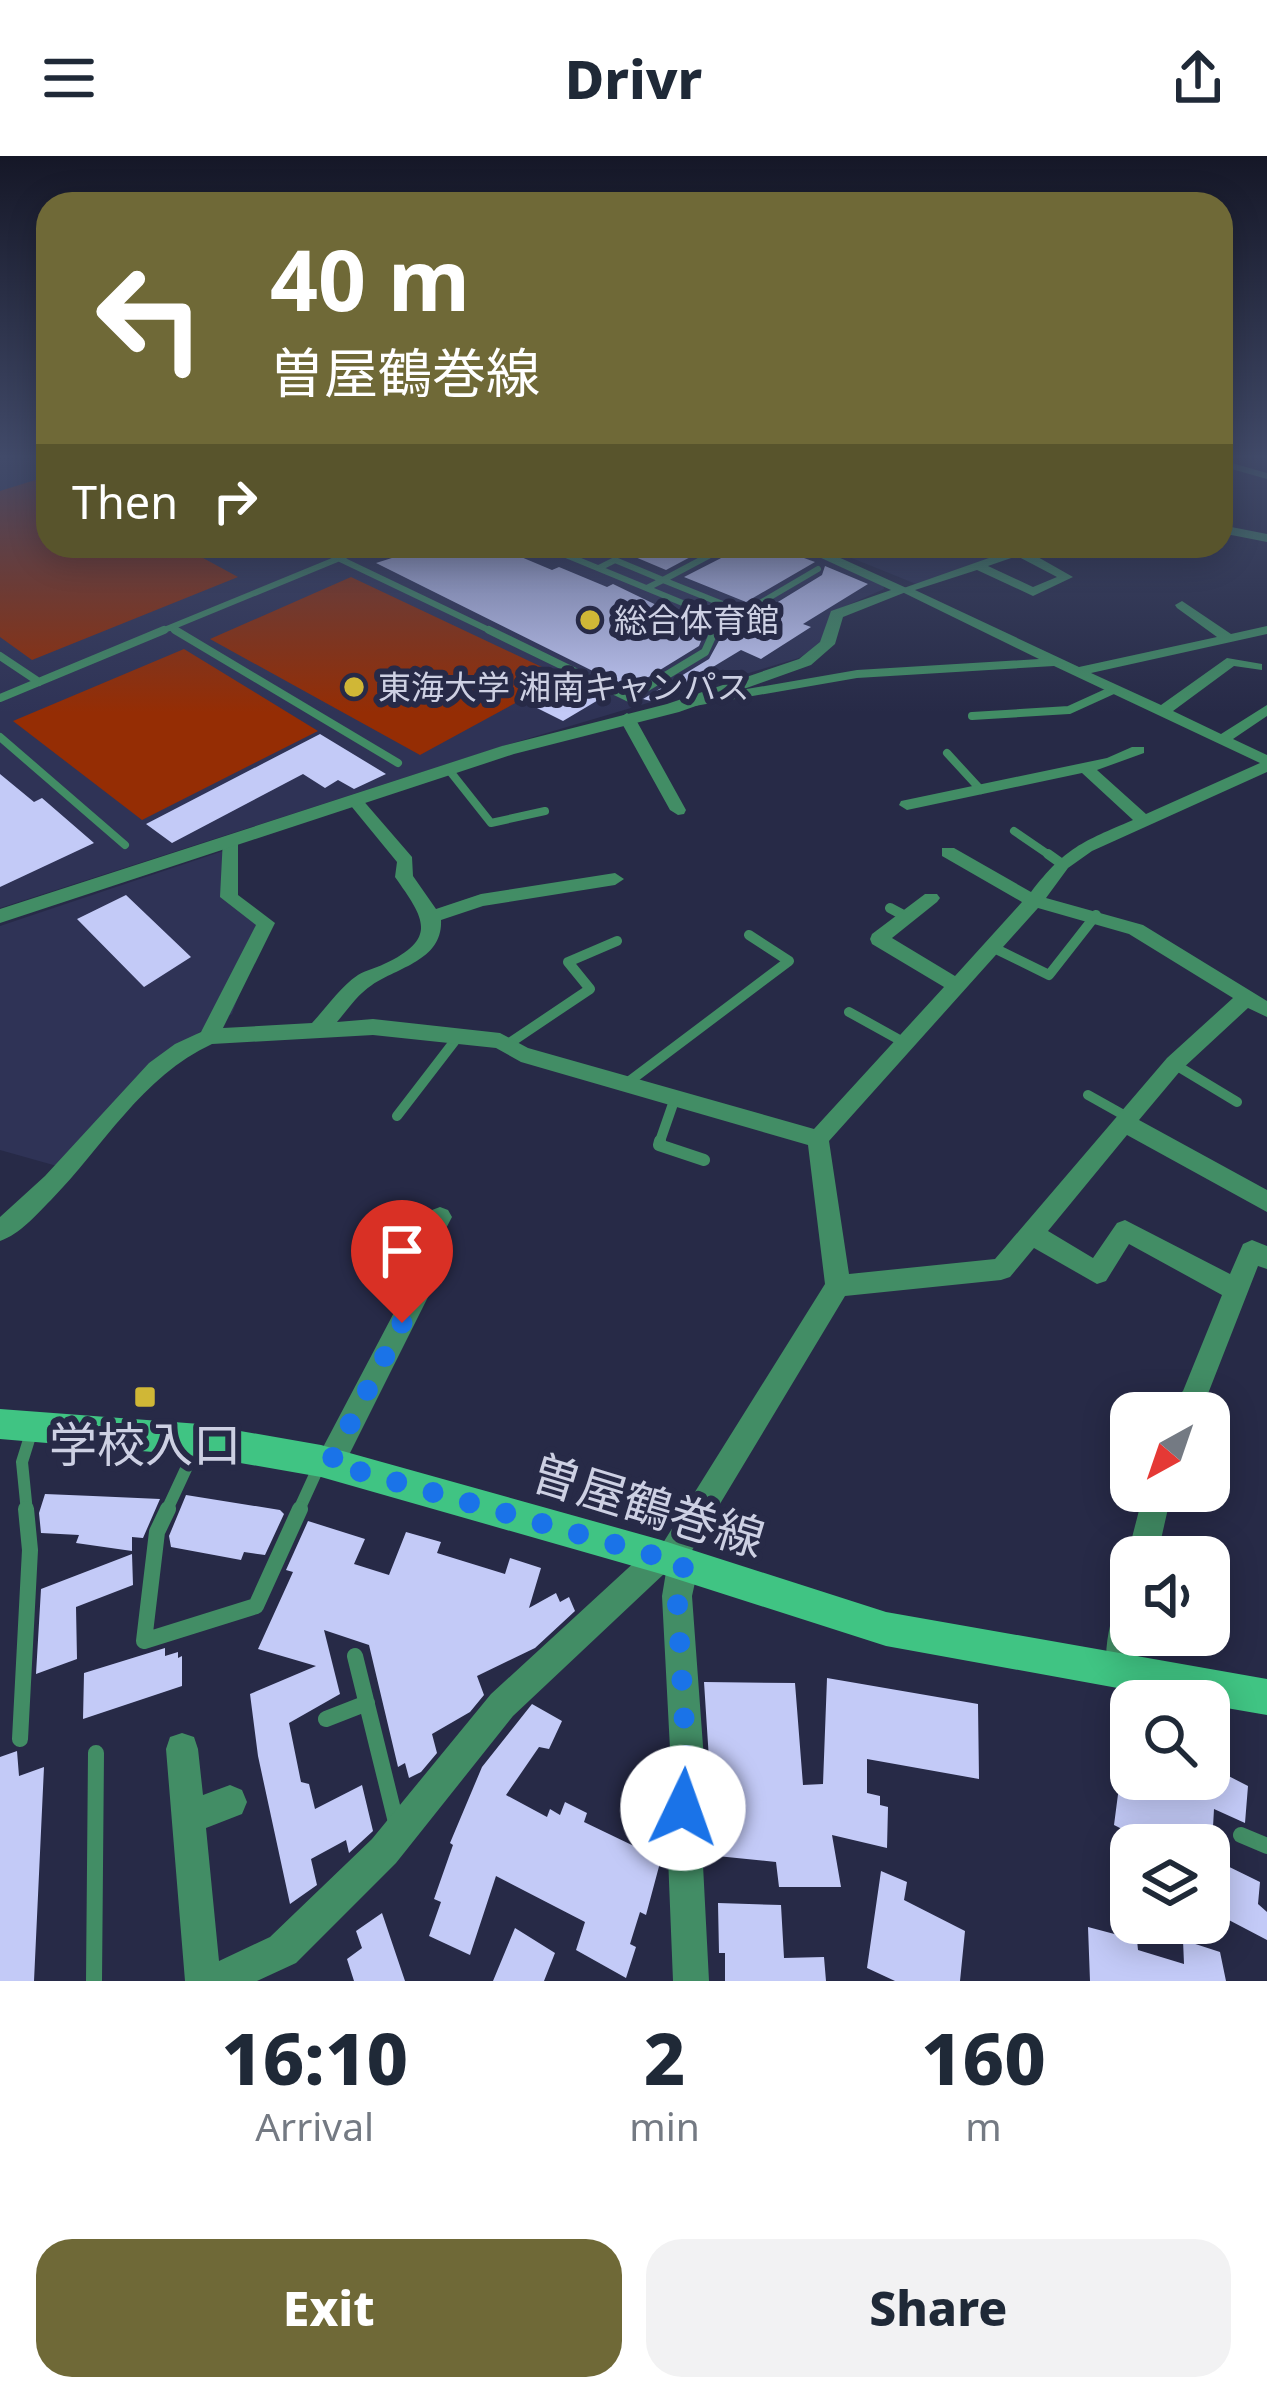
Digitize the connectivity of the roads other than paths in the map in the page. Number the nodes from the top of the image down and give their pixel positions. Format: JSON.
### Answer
{"nodes":[{"id":1,"x":339,"y":558,"type":"joint"},
{"id":2,"x":578,"y":558,"type":"edge"},
{"id":3,"x":704,"y":558,"type":"edge"},
{"id":4,"x":830,"y":558,"type":"edge"},
{"id":5,"x":1001,"y":558,"type":"edge"},
{"id":6,"x":1030,"y":558,"type":"edge"},
{"id":7,"x":979,"y":566,"type":"junction"},
{"id":8,"x":599,"y":568,"type":"junction"},
{"id":9,"x":818,"y":569,"type":"dead end"},
{"id":10,"x":663,"y":580,"type":"junction"},
{"id":11,"x":647,"y":588,"type":"junction"},
{"id":12,"x":904,"y":590,"type":"junction"},
{"id":13,"x":1183,"y":605,"type":"dead end"},
{"id":14,"x":735,"y":609,"type":"junction"},
{"id":15,"x":719,"y":618,"type":"junction"},
{"id":16,"x":172,"y":628,"type":"junction"},
{"id":17,"x":1267,"y":629,"type":"edge"},
{"id":18,"x":1226,"y":637,"type":"junction"},
{"id":19,"x":0,"y":656,"type":"edge"},
{"id":20,"x":1054,"y":662,"type":"junction"},
{"id":21,"x":1257,"y":667,"type":"dead end"},
{"id":22,"x":1076,"y":672,"type":"junction"},
{"id":23,"x":39,"y":682,"type":"junction"},
{"id":24,"x":1113,"y":690,"type":"junction"},
{"id":25,"x":0,"y":698,"type":"edge"},
{"id":26,"x":689,"y":703,"type":"junction"},
{"id":27,"x":1267,"y":709,"type":"edge"},
{"id":28,"x":1160,"y":712,"type":"junction"},
{"id":29,"x":972,"y":716,"type":"dead end"},
{"id":30,"x":627,"y":718,"type":"junction"},
{"id":31,"x":0,"y":737,"type":"edge"},
{"id":32,"x":1221,"y":741,"type":"junction"},
{"id":33,"x":1138,"y":750,"type":"dead end"},
{"id":34,"x":947,"y":753,"type":"dead end"},
{"id":35,"x":1026,"y":758,"type":"dead end"},
{"id":36,"x":398,"y":763,"type":"dead end"},
{"id":37,"x":1267,"y":764,"type":"edge"},
{"id":38,"x":1086,"y":768,"type":"junction"},
{"id":39,"x":449,"y":770,"type":"junction"},
{"id":40,"x":1046,"y":776,"type":"junction"},
{"id":41,"x":981,"y":790,"type":"junction"},
{"id":42,"x":355,"y":801,"type":"junction"},
{"id":43,"x":907,"y":805,"type":"dead end"},
{"id":44,"x":678,"y":810,"type":"dead end"},
{"id":45,"x":545,"y":811,"type":"dead end"},
{"id":46,"x":1144,"y":820,"type":"junction"},
{"id":47,"x":1014,"y":831,"type":"dead end"},
{"id":48,"x":229,"y":842,"type":"junction"},
{"id":49,"x":125,"y":844,"type":"dead end"},
{"id":50,"x":948,"y":852,"type":"dead end"},
{"id":51,"x":1062,"y":864,"type":"junction"},
{"id":52,"x":615,"y":879,"type":"dead end"},
{"id":53,"x":931,"y":898,"type":"dead end"},
{"id":54,"x":1034,"y":901,"type":"junction"},
{"id":55,"x":1096,"y":915,"type":"junction"},
{"id":56,"x":0,"y":916,"type":"edge"},
{"id":57,"x":434,"y":916,"type":"junction"},
{"id":58,"x":749,"y":935,"type":"dead end"},
{"id":59,"x":617,"y":940,"type":"dead end"},
{"id":60,"x":992,"y":946,"type":"junction"},
{"id":61,"x":957,"y":986,"type":"junction"},
{"id":62,"x":1257,"y":1004,"type":"edge"},
{"id":63,"x":849,"y":1012,"type":"dead end"},
{"id":64,"x":318,"y":1030,"type":"junction"},
{"id":65,"x":209,"y":1037,"type":"junction"},
{"id":66,"x":457,"y":1038,"type":"junction"},
{"id":67,"x":905,"y":1043,"type":"junction"},
{"id":68,"x":508,"y":1044,"type":"junction"},
{"id":69,"x":1174,"y":1064,"type":"junction"},
{"id":70,"x":627,"y":1083,"type":"junction"},
{"id":71,"x":1088,"y":1095,"type":"dead end"},
{"id":72,"x":675,"y":1098,"type":"junction"},
{"id":73,"x":1237,"y":1102,"type":"dead end"},
{"id":74,"x":397,"y":1115,"type":"dead end"},
{"id":75,"x":1129,"y":1122,"type":"junction"},
{"id":76,"x":818,"y":1139,"type":"junction"},
{"id":77,"x":704,"y":1160,"type":"dead end"},
{"id":78,"x":1267,"y":1202,"type":"edge"},
{"id":79,"x":440,"y":1217,"type":"dead end"},
{"id":80,"x":0,"y":1231,"type":"edge"},
{"id":81,"x":1032,"y":1234,"type":"junction"},
{"id":82,"x":1267,"y":1258,"type":"edge"},
{"id":83,"x":838,"y":1286,"type":"junction"},
{"id":84,"x":1238,"y":1291,"type":"junction"},
{"id":85,"x":1196,"y":1392,"type":"edge"},
{"id":86,"x":17,"y":1425,"type":"edge"},
{"id":87,"x":200,"y":1440,"type":"junction"},
{"id":88,"x":326,"y":1462,"type":"junction"},
{"id":89,"x":672,"y":1560,"type":"junction"},
{"id":90,"x":355,"y":1656,"type":"dead end"},
{"id":91,"x":1122,"y":1656,"type":"edge"},
{"id":92,"x":1122,"y":1672,"type":"junction"},
{"id":93,"x":1267,"y":1697,"type":"edge"},
{"id":94,"x":367,"y":1702,"type":"junction"},
{"id":95,"x":326,"y":1719,"type":"dead end"},
{"id":96,"x":20,"y":1739,"type":"dead end"},
{"id":97,"x":182,"y":1749,"type":"dead end"},
{"id":98,"x":95,"y":1753,"type":"dead end"},
{"id":99,"x":230,"y":1802,"type":"dead end"},
{"id":100,"x":188,"y":1818,"type":"junction"},
{"id":101,"x":398,"y":1834,"type":"junction"},
{"id":102,"x":1240,"y":1835,"type":"dead end"},
{"id":103,"x":1267,"y":1846,"type":"edge"},
{"id":104,"x":94,"y":1981,"type":"edge"},
{"id":105,"x":203,"y":1981,"type":"edge"},
{"id":106,"x":218,"y":1981,"type":"edge"},
{"id":107,"x":691,"y":1981,"type":"edge"}],
"edges":[{"from":1,"to":15,"type":"lane"},
{"from":1,"to":16,"type":"lane"},
{"from":2,"to":8,"type":"lane"},
{"from":3,"to":10,"type":"lane"},
{"from":4,"to":12,"type":"street"},
{"from":5,"to":7,"type":"street"},
{"from":6,"to":7,"type":"street"},
{"from":7,"to":12,"type":"street"},
{"from":8,"to":10,"type":"lane"},
{"from":8,"to":11,"type":"lane"},
{"from":9,"to":14,"type":"lane"},
{"from":10,"to":11,"type":"lane"},
{"from":10,"to":14,"type":"lane"},
{"from":11,"to":15,"type":"lane"},
{"from":12,"to":20,"type":"street"},
{"from":12,"to":26,"type":"street"},
{"from":13,"to":18,"type":"street"},
{"from":14,"to":15,"type":"lane"},
{"from":16,"to":23,"type":"lane"},
{"from":16,"to":36,"type":"lane"},
{"from":17,"to":18,"type":"street"},
{"from":18,"to":22,"type":"street"},
{"from":19,"to":23,"type":"lane"},
{"from":20,"to":22,"type":"street"},
{"from":20,"to":26,"type":"street"},
{"from":21,"to":28,"type":"street"},
{"from":22,"to":24,"type":"street"},
{"from":23,"to":25,"type":"lane"},
{"from":24,"to":28,"type":"street"},
{"from":24,"to":29,"type":"lane"},
{"from":26,"to":30,"type":"street"},
{"from":27,"to":32,"type":"street"},
{"from":28,"to":32,"type":"street"},
{"from":30,"to":39,"type":"street"},
{"from":30,"to":44,"type":"street"},
{"from":31,"to":49,"type":"lane"},
{"from":32,"to":37,"type":"street"},
{"from":33,"to":38,"type":"street"},
{"from":34,"to":41,"type":"lane"},
{"from":35,"to":40,"type":"street"},
{"from":37,"to":46,"type":"street"},
{"from":38,"to":40,"type":"street"},
{"from":38,"to":46,"type":"street"},
{"from":39,"to":42,"type":"street"},
{"from":39,"to":45,"type":"lane"},
{"from":40,"to":41,"type":"street"},
{"from":41,"to":43,"type":"street"},
{"from":42,"to":48,"type":"street"},
{"from":42,"to":57,"type":"street"},
{"from":46,"to":51,"type":"street"},
{"from":47,"to":51,"type":"lane"},
{"from":48,"to":56,"type":"street"},
{"from":48,"to":65,"type":"street"},
{"from":50,"to":54,"type":"street"},
{"from":51,"to":54,"type":"street"},
{"from":52,"to":57,"type":"street"},
{"from":53,"to":61,"type":"street"},
{"from":54,"to":55,"type":"street"},
{"from":54,"to":60,"type":"street"},
{"from":55,"to":60,"type":"lane"},
{"from":55,"to":62,"type":"street"},
{"from":57,"to":64,"type":"street"},
{"from":58,"to":70,"type":"lane"},
{"from":59,"to":68,"type":"lane"},
{"from":60,"to":61,"type":"street"},
{"from":61,"to":67,"type":"street"},
{"from":62,"to":69,"type":"street"},
{"from":63,"to":67,"type":"lane"},
{"from":64,"to":65,"type":"street"},
{"from":64,"to":66,"type":"street"},
{"from":65,"to":80,"type":"street"},
{"from":66,"to":68,"type":"street"},
{"from":66,"to":74,"type":"lane"},
{"from":67,"to":76,"type":"street"},
{"from":68,"to":70,"type":"street"},
{"from":69,"to":73,"type":"lane"},
{"from":69,"to":75,"type":"street"},
{"from":70,"to":72,"type":"street"},
{"from":71,"to":75,"type":"lane"},
{"from":72,"to":76,"type":"street"},
{"from":72,"to":77,"type":"lane"},
{"from":75,"to":78,"type":"street"},
{"from":75,"to":81,"type":"street"},
{"from":76,"to":83,"type":"street"},
{"from":79,"to":88,"type":"street"},
{"from":81,"to":83,"type":"street"},
{"from":81,"to":84,"type":"street"},
{"from":82,"to":84,"type":"street"},
{"from":83,"to":89,"type":"street"},
{"from":84,"to":85,"type":"street"},
{"from":86,"to":87,"type":"main road","name":"曽屋鶴巻線"},
{"from":86,"to":96,"type":"lane"},
{"from":87,"to":88,"type":"main road","name":"曽屋鶴巻線"},
{"from":87,"to":88,"type":"lane"},
{"from":88,"to":89,"type":"main road","name":"曽屋鶴巻線"},
{"from":89,"to":92,"type":"main road","name":"曽屋鶴巻線"},
{"from":89,"to":101,"type":"street"},
{"from":89,"to":107,"type":"street"},
{"from":90,"to":94,"type":"lane"},
{"from":91,"to":92,"type":"street"},
{"from":92,"to":93,"type":"main road","name":"曽屋鶴巻線"},
{"from":94,"to":95,"type":"lane"},
{"from":94,"to":101,"type":"lane"},
{"from":97,"to":100,"type":"street"},
{"from":98,"to":104,"type":"lane"},
{"from":99,"to":100,"type":"street"},
{"from":100,"to":105,"type":"street"},
{"from":101,"to":106,"type":"street"},
{"from":102,"to":103,"type":"lane"}]}
